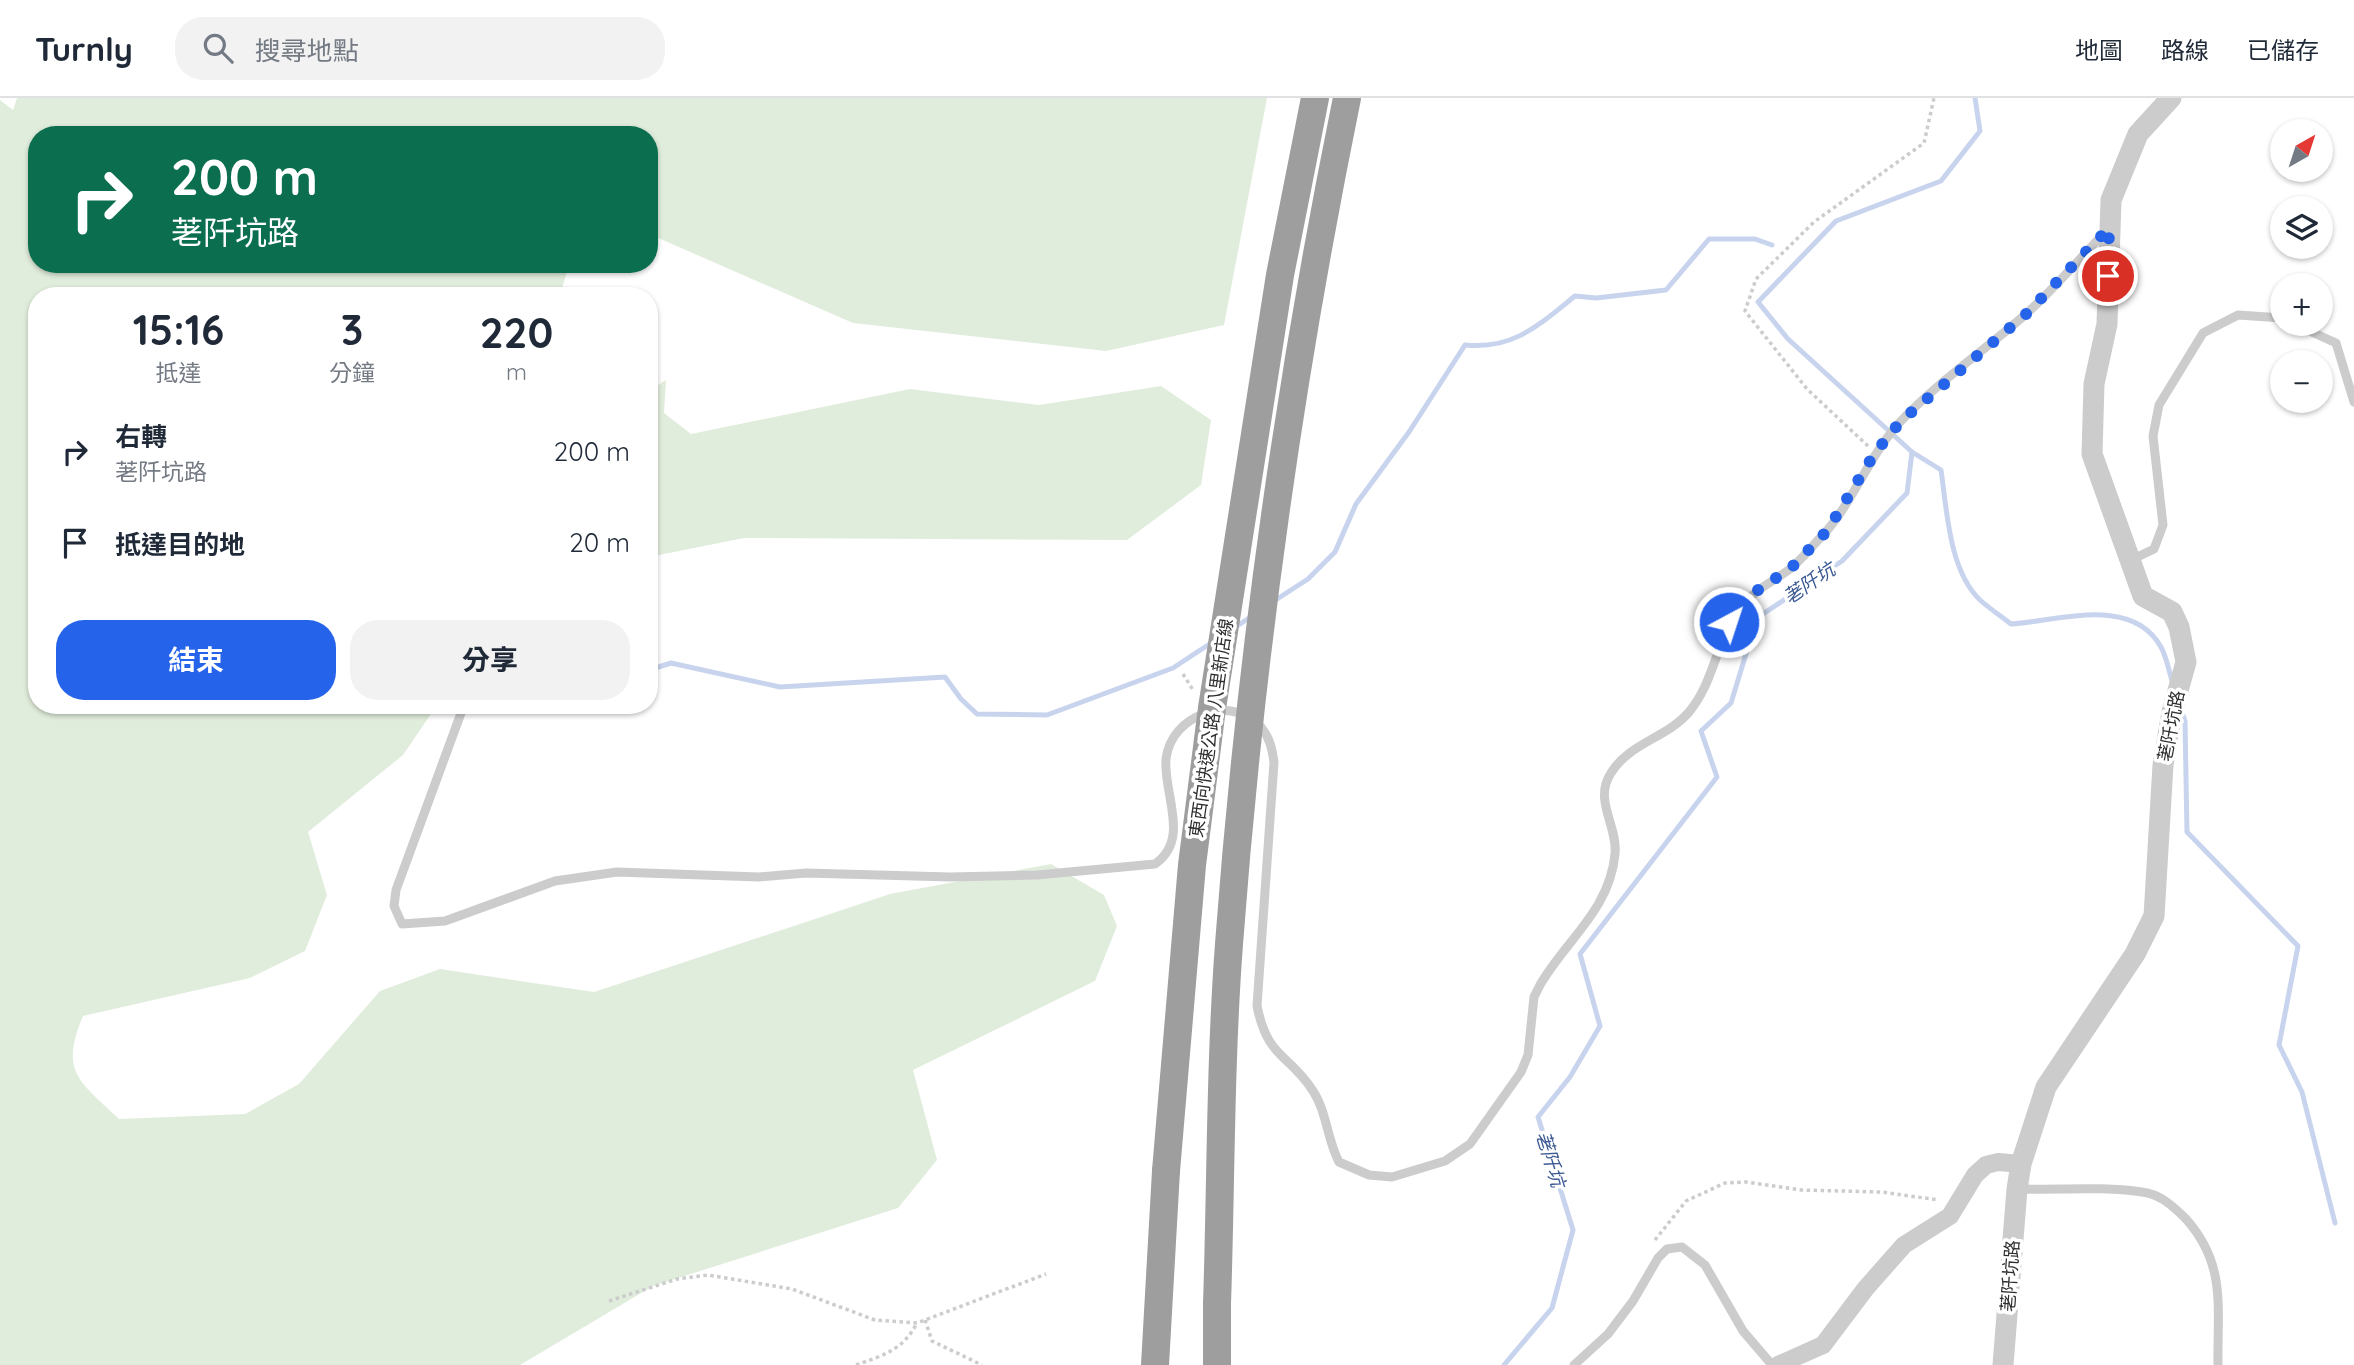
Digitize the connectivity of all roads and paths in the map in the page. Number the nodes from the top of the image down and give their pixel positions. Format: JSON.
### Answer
{"nodes":[{"id":1,"x":1315,"y":98,"type":"edge"},
{"id":2,"x":1347,"y":98,"type":"edge"},
{"id":3,"x":1934,"y":98,"type":"edge"},
{"id":4,"x":2171,"y":98,"type":"edge"},
{"id":5,"x":2109,"y":228,"type":"junction"},
{"id":6,"x":2270,"y":317,"type":"edge"},
{"id":7,"x":2321,"y":336,"type":"edge"},
{"id":8,"x":2354,"y":402,"type":"edge"},
{"id":9,"x":1877,"y":450,"type":"junction"},
{"id":10,"x":2131,"y":560,"type":"junction"},
{"id":11,"x":461,"y":714,"type":"edge"},
{"id":12,"x":2021,"y":1164,"type":"junction"},
{"id":13,"x":2017,"y":1189,"type":"junction"},
{"id":14,"x":1958,"y":1203,"type":"junction"},
{"id":15,"x":1046,"y":1274,"type":"dead end"},
{"id":16,"x":1648,"y":1276,"type":"junction"},
{"id":17,"x":610,"y":1301,"type":"dead end"},
{"id":18,"x":925,"y":1320,"type":"junction"},
{"id":19,"x":917,"y":1322,"type":"junction"},
{"id":20,"x":856,"y":1365,"type":"edge"},
{"id":21,"x":982,"y":1365,"type":"edge"},
{"id":22,"x":1156,"y":1365,"type":"edge"},
{"id":23,"x":1217,"y":1365,"type":"edge"},
{"id":24,"x":1574,"y":1365,"type":"edge"},
{"id":25,"x":1772,"y":1365,"type":"edge"},
{"id":26,"x":1778,"y":1365,"type":"edge"},
{"id":27,"x":2003,"y":1365,"type":"edge"},
{"id":28,"x":2218,"y":1365,"type":"edge"}],
"edges":[{"from":1,"to":22,"type":"highway","name":"東西向快速公路 八里新店線","bridge":true},
{"from":2,"to":23,"type":"highway","name":"東西向快速公路 八里新店線","bridge":true},
{"from":3,"to":9,"type":"path"},
{"from":4,"to":5,"type":"street","name":"荖阡坑路"},
{"from":5,"to":9,"type":"lane"},
{"from":5,"to":10,"type":"street","name":"荖阡坑路"},
{"from":6,"to":10,"type":"lane"},
{"from":7,"to":8,"type":"lane"},
{"from":9,"to":11,"type":"lane"},
{"from":10,"to":12,"type":"street","name":"荖阡坑路"},
{"from":12,"to":13,"type":"street","name":"荖阡坑路"},
{"from":12,"to":14,"type":"street"},
{"from":13,"to":27,"type":"street","name":"荖阡坑路"},
{"from":13,"to":28,"type":"lane"},
{"from":14,"to":16,"type":"path"},
{"from":14,"to":26,"type":"street"},
{"from":15,"to":18,"type":"path"},
{"from":16,"to":24,"type":"lane"},
{"from":16,"to":25,"type":"lane"},
{"from":17,"to":19,"type":"path"},
{"from":18,"to":19,"type":"path"},
{"from":18,"to":21,"type":"path"},
{"from":19,"to":20,"type":"path"}]}
